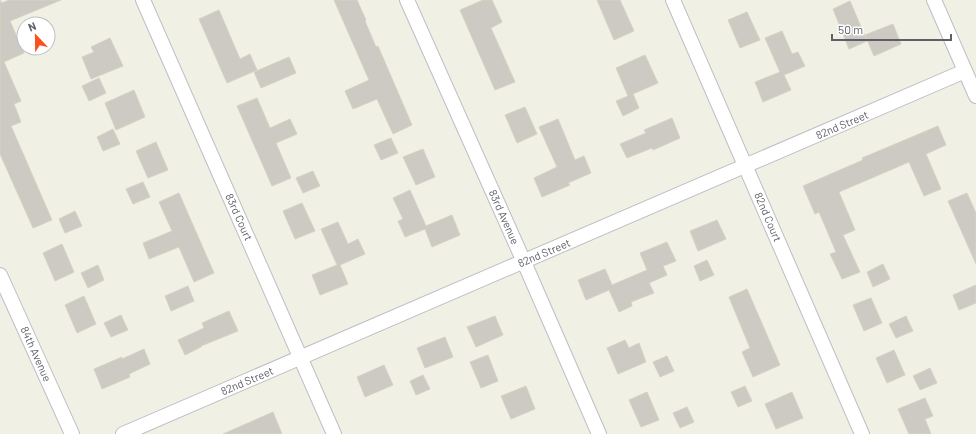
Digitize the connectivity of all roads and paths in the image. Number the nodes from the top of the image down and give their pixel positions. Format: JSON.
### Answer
{"nodes":[{"id":1,"x":143,"y":0,"type":"edge"},
{"id":2,"x":407,"y":0,"type":"edge"},
{"id":3,"x":673,"y":0,"type":"edge"},
{"id":4,"x":934,"y":0,"type":"edge"},
{"id":5,"x":965,"y":72,"type":"junction"},
{"id":6,"x":976,"y":96,"type":"edge"},
{"id":7,"x":745,"y":166,"type":"junction"},
{"id":8,"x":524,"y":262,"type":"junction"},
{"id":9,"x":0,"y":275,"type":"edge"},
{"id":10,"x":301,"y":358,"type":"junction"},
{"id":11,"x":72,"y":434,"type":"edge"},
{"id":12,"x":123,"y":434,"type":"edge"},
{"id":13,"x":334,"y":434,"type":"edge"},
{"id":14,"x":599,"y":434,"type":"edge"},
{"id":15,"x":862,"y":434,"type":"edge"}],
"edges":[{"from":1,"to":10,"type":"street","name":"83rd Court"},
{"from":2,"to":8,"type":"street","name":"83rd Avenue"},
{"from":3,"to":7,"type":"street","name":"82nd Court"},
{"from":4,"to":5,"type":"street"},
{"from":5,"to":6,"type":"street"},
{"from":5,"to":7,"type":"street","name":"82nd Street"},
{"from":7,"to":8,"type":"street","name":"82nd Street"},
{"from":7,"to":15,"type":"street","name":"82nd Court"},
{"from":8,"to":10,"type":"street","name":"82nd Street"},
{"from":8,"to":14,"type":"street","name":"83rd Avenue"},
{"from":9,"to":11,"type":"street","name":"84th Avenue"},
{"from":10,"to":12,"type":"street","name":"82nd Street"},
{"from":10,"to":13,"type":"street","name":"83rd Court"}]}
